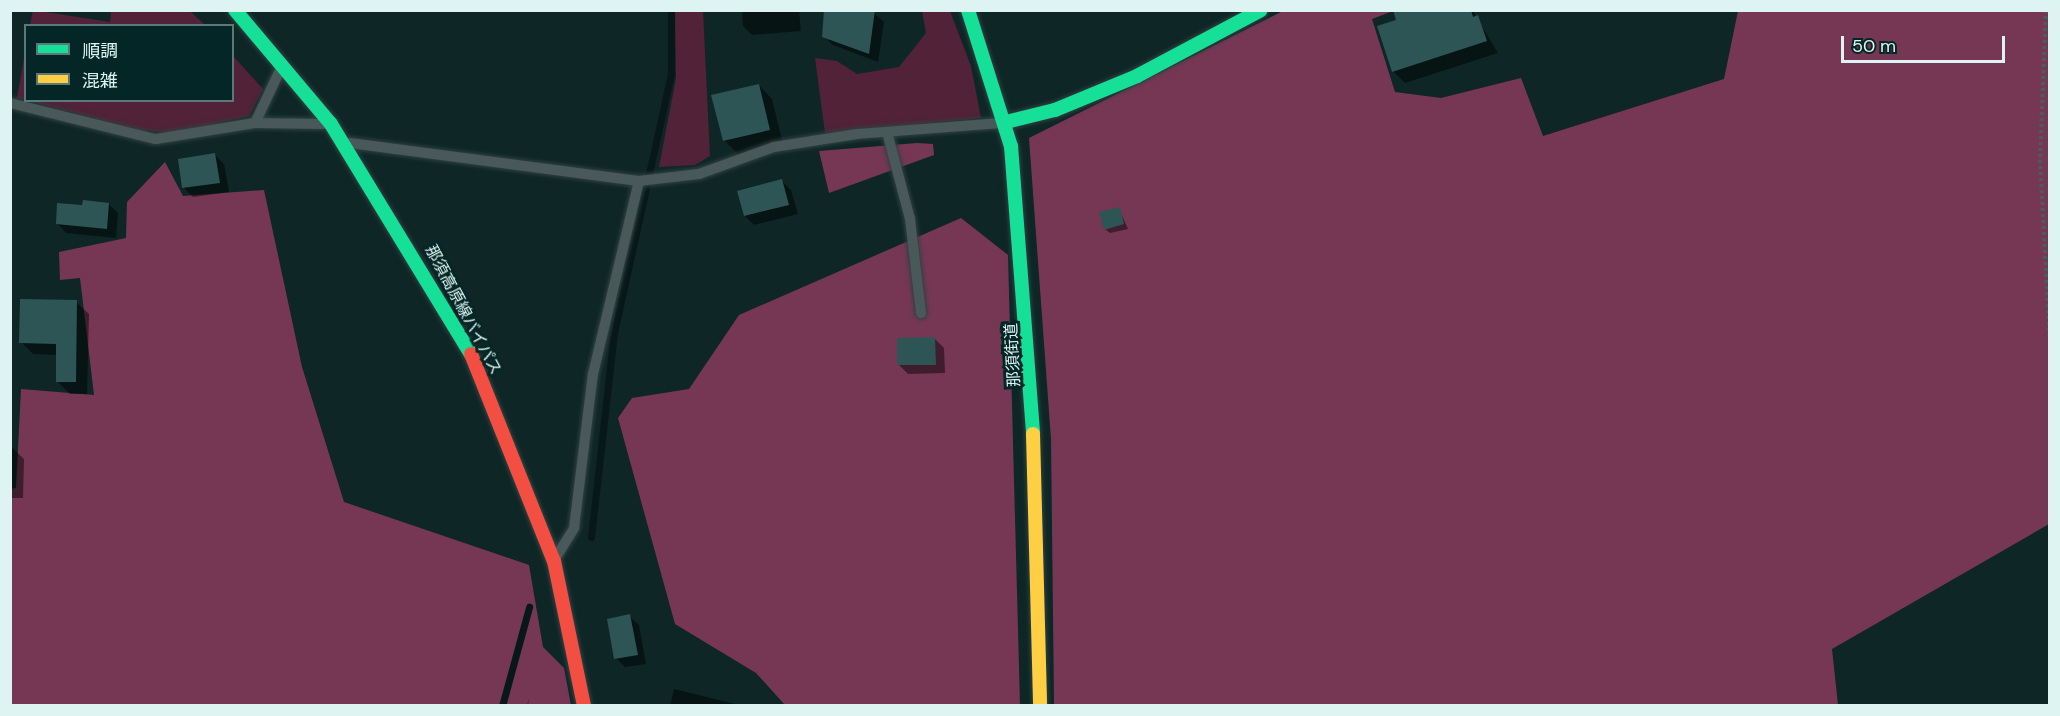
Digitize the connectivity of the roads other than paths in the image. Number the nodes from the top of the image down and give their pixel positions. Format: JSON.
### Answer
{"nodes":[{"id":1,"x":235,"y":10,"type":"edge"},
{"id":2,"x":968,"y":10,"type":"edge"},
{"id":3,"x":1261,"y":10,"type":"edge"},
{"id":4,"x":284,"y":62,"type":"junction"},
{"id":5,"x":10,"y":103,"type":"edge"},
{"id":6,"x":1006,"y":122,"type":"junction"},
{"id":7,"x":255,"y":123,"type":"junction"},
{"id":8,"x":331,"y":124,"type":"junction"},
{"id":9,"x":887,"y":132,"type":"junction"},
{"id":10,"x":344,"y":143,"type":"junction"},
{"id":11,"x":639,"y":181,"type":"junction"},
{"id":12,"x":921,"y":313,"type":"dead end"},
{"id":13,"x":554,"y":561,"type":"junction"},
{"id":14,"x":584,"y":705,"type":"edge"},
{"id":15,"x":1040,"y":705,"type":"edge"}],
"edges":[{"from":1,"to":4,"type":"main road","name":"那須高原線バイパス"},
{"from":2,"to":6,"type":"main road","name":"那須街道"},
{"from":3,"to":6,"type":"main road"},
{"from":4,"to":7,"type":"lane"},
{"from":4,"to":8,"type":"main road","name":"那須高原線バイパス"},
{"from":5,"to":7,"type":"lane"},
{"from":6,"to":9,"type":"lane"},
{"from":6,"to":15,"type":"main road","name":"那須街道"},
{"from":7,"to":8,"type":"lane"},
{"from":8,"to":10,"type":"main road","name":"那須高原線バイパス"},
{"from":9,"to":11,"type":"lane"},
{"from":9,"to":12,"type":"lane"},
{"from":10,"to":11,"type":"lane"},
{"from":10,"to":13,"type":"main road","name":"那須高原線バイパス"},
{"from":11,"to":13,"type":"lane"},
{"from":13,"to":14,"type":"main road","name":"那須高原線バイパス"}]}
